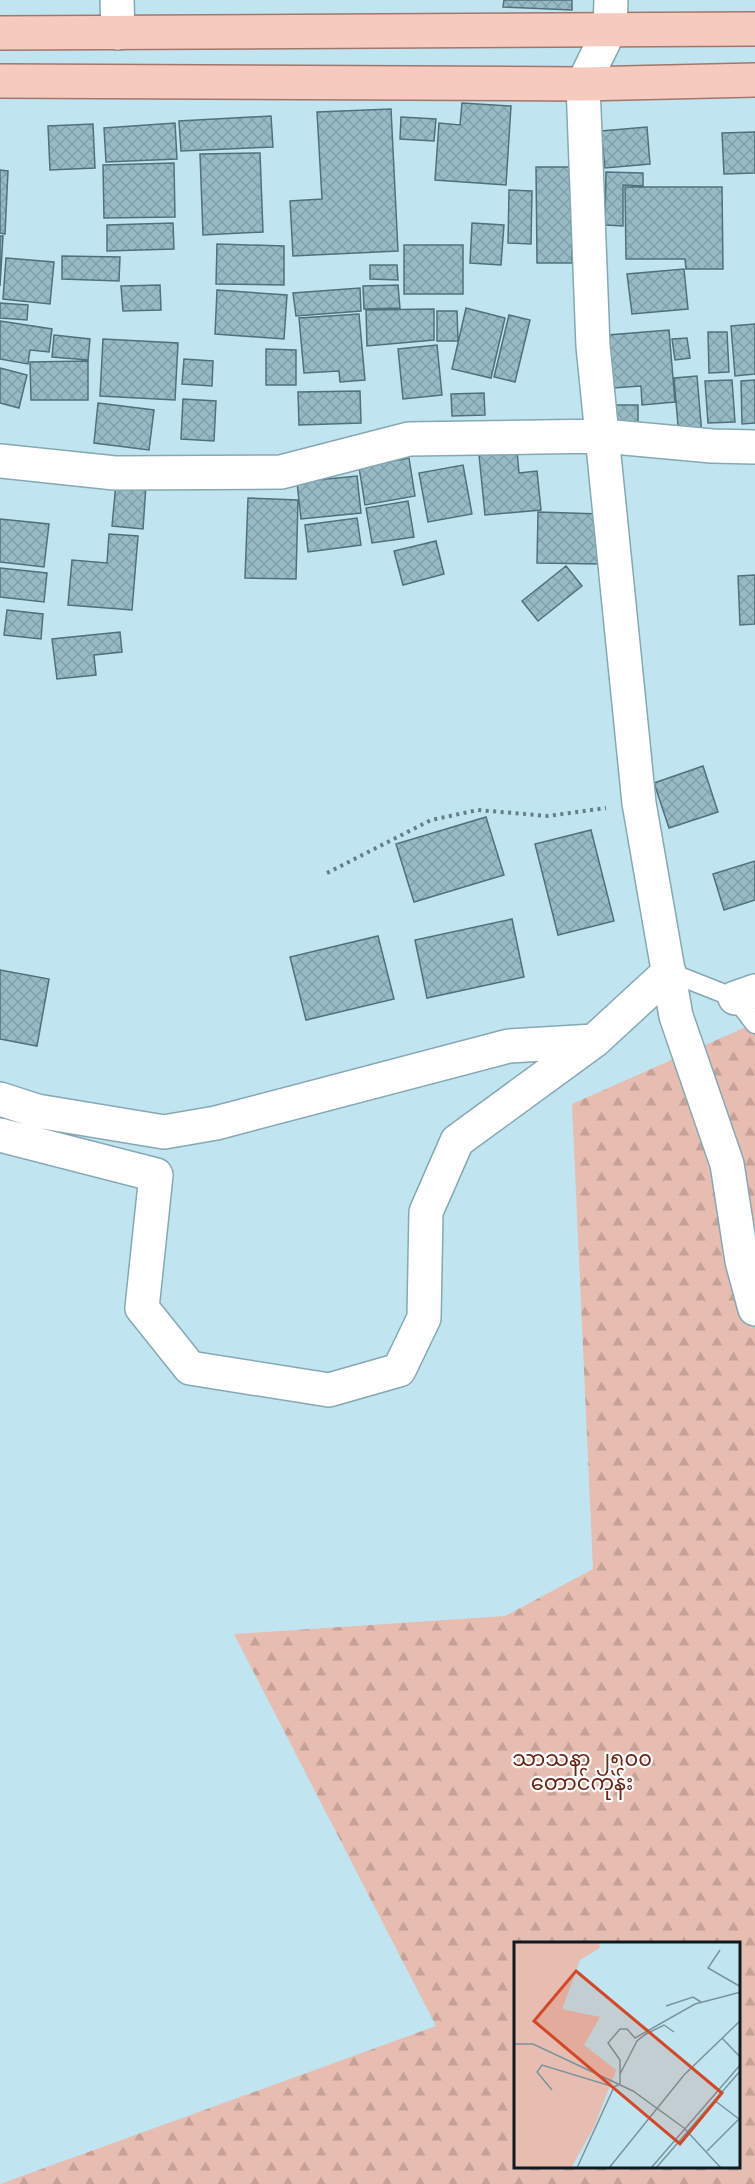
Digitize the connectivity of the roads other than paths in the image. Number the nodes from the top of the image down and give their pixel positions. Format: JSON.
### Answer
{"nodes":[{"id":1,"x":117,"y":0,"type":"edge"},
{"id":2,"x":611,"y":14,"type":"edge"},
{"id":3,"x":755,"y":29,"type":"edge"},
{"id":4,"x":0,"y":33,"type":"edge"},
{"id":5,"x":118,"y":33,"type":"junction"},
{"id":6,"x":755,"y":80,"type":"edge"},
{"id":7,"x":0,"y":81,"type":"edge"},
{"id":8,"x":583,"y":84,"type":"junction"},
{"id":9,"x":603,"y":436,"type":"junction"},
{"id":10,"x":755,"y":447,"type":"edge"},
{"id":11,"x":0,"y":461,"type":"edge"},
{"id":12,"x":669,"y":972,"type":"junction"},
{"id":13,"x":745,"y":994,"type":"edge"},
{"id":14,"x":755,"y":1024,"type":"edge"},
{"id":15,"x":594,"y":1041,"type":"junction"},
{"id":16,"x":0,"y":1100,"type":"edge"},
{"id":17,"x":164,"y":1132,"type":"junction"},
{"id":18,"x":0,"y":1135,"type":"edge"},
{"id":19,"x":156,"y":1175,"type":"junction"},
{"id":20,"x":755,"y":1309,"type":"edge"}],
"edges":[{"from":1,"to":5,"type":"street"},
{"from":2,"to":3,"type":"main road"},
{"from":2,"to":5,"type":"main road"},
{"from":2,"to":8,"type":"street"},
{"from":4,"to":5,"type":"main road"},
{"from":6,"to":8,"type":"main road"},
{"from":7,"to":8,"type":"main road"},
{"from":8,"to":9,"type":"street"},
{"from":9,"to":10,"type":"street"},
{"from":9,"to":11,"type":"street"},
{"from":9,"to":12,"type":"street"},
{"from":12,"to":13,"type":"lane"},
{"from":12,"to":15,"type":"street"},
{"from":12,"to":20,"type":"street"},
{"from":13,"to":14,"type":"lane"},
{"from":15,"to":17,"type":"street"},
{"from":15,"to":19,"type":"street"},
{"from":16,"to":17,"type":"street"},
{"from":17,"to":19,"type":"street"},
{"from":18,"to":19,"type":"street"}]}
